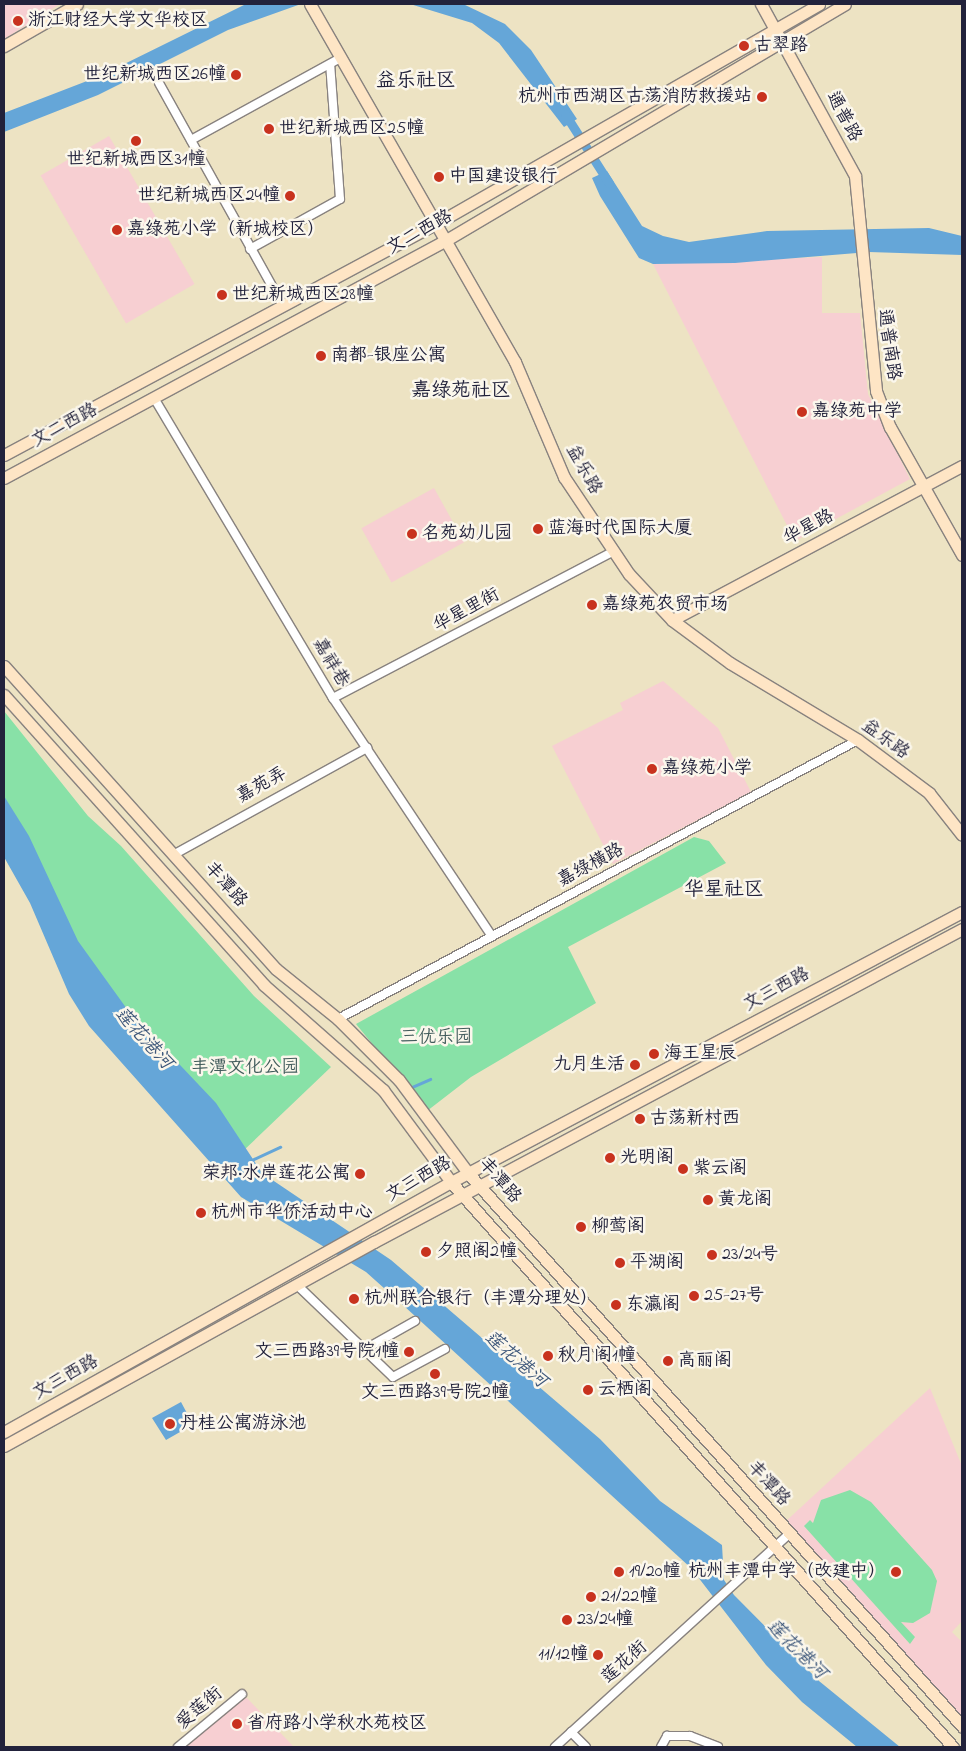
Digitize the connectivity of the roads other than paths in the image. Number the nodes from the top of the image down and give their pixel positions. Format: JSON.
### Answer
{"nodes":[{"id":1,"x":77,"y":4,"type":"edge"},
{"id":2,"x":761,"y":4,"type":"edge"},
{"id":3,"x":819,"y":4,"type":"edge"},
{"id":4,"x":845,"y":4,"type":"edge"},
{"id":5,"x":313,"y":8,"type":"edge"},
{"id":6,"x":775,"y":30,"type":"junction"},
{"id":7,"x":782,"y":41,"type":"junction"},
{"id":8,"x":4,"y":46,"type":"edge"},
{"id":9,"x":342,"y":56,"type":"junction"},
{"id":10,"x":330,"y":64,"type":"junction"},
{"id":11,"x":159,"y":83,"type":"dead end"},
{"id":12,"x":191,"y":140,"type":"junction"},
{"id":13,"x":439,"y":222,"type":"junction"},
{"id":14,"x":448,"y":239,"type":"junction"},
{"id":15,"x":250,"y":249,"type":"junction"},
{"id":16,"x":860,"y":258,"type":"joint"},
{"id":17,"x":283,"y":306,"type":"junction"},
{"id":18,"x":154,"y":398,"type":"junction"},
{"id":19,"x":4,"y":455,"type":"edge"},
{"id":20,"x":962,"y":466,"type":"edge"},
{"id":21,"x":4,"y":478,"type":"edge"},
{"id":22,"x":922,"y":488,"type":"junction"},
{"id":23,"x":614,"y":551,"type":"junction"},
{"id":24,"x":962,"y":555,"type":"edge"},
{"id":25,"x":672,"y":620,"type":"junction"},
{"id":26,"x":4,"y":666,"type":"edge"},
{"id":27,"x":4,"y":695,"type":"edge"},
{"id":28,"x":333,"y":698,"type":"junction"},
{"id":29,"x":858,"y":740,"type":"junction"},
{"id":30,"x":367,"y":748,"type":"junction"},
{"id":31,"x":962,"y":835,"type":"edge"},
{"id":32,"x":173,"y":855,"type":"junction"},
{"id":33,"x":962,"y":912,"type":"edge"},
{"id":34,"x":962,"y":929,"type":"edge"},
{"id":35,"x":492,"y":936,"type":"junction"},
{"id":36,"x":338,"y":1019,"type":"junction"},
{"id":37,"x":468,"y":1173,"type":"junction"},
{"id":38,"x":451,"y":1182,"type":"junction"},
{"id":39,"x":480,"y":1186,"type":"junction"},
{"id":40,"x":463,"y":1195,"type":"junction"},
{"id":41,"x":298,"y":1285,"type":"junction"},
{"id":42,"x":415,"y":1320,"type":"dead end"},
{"id":43,"x":444,"y":1349,"type":"dead end"},
{"id":44,"x":362,"y":1350,"type":"junction"},
{"id":45,"x":4,"y":1432,"type":"edge"},
{"id":46,"x":4,"y":1446,"type":"edge"},
{"id":47,"x":789,"y":1534,"type":"junction"},
{"id":48,"x":774,"y":1548,"type":"junction"},
{"id":49,"x":242,"y":1694,"type":"dead end"},
{"id":50,"x":962,"y":1726,"type":"edge"},
{"id":51,"x":571,"y":1732,"type":"junction"},
{"id":52,"x":178,"y":1747,"type":"edge"},
{"id":53,"x":554,"y":1747,"type":"edge"},
{"id":54,"x":586,"y":1747,"type":"edge"},
{"id":55,"x":661,"y":1747,"type":"edge"},
{"id":56,"x":718,"y":1747,"type":"edge"},
{"id":57,"x":953,"y":1747,"type":"edge"}],
"edges":[{"from":1,"to":8,"type":"main road"},
{"from":2,"to":6,"type":"main road","name":"通普路"},
{"from":3,"to":6,"type":"main road","name":"文二西路"},
{"from":4,"to":7,"type":"main road","name":"文二西路"},
{"from":5,"to":9,"type":"main road","name":"益乐路"},
{"from":6,"to":7,"type":"main road","name":"通普路"},
{"from":6,"to":13,"type":"main road","name":"文二西路"},
{"from":7,"to":14,"type":"main road","name":"文二西路"},
{"from":7,"to":16,"type":"main road","name":"通普路"},
{"from":9,"to":10,"type":"street"},
{"from":9,"to":13,"type":"main road","name":"益乐路"},
{"from":10,"to":12,"type":"street"},
{"from":10,"to":15,"type":"street"},
{"from":11,"to":12,"type":"street"},
{"from":12,"to":15,"type":"street"},
{"from":13,"to":14,"type":"main road","name":"益乐路"},
{"from":13,"to":17,"type":"main road","name":"文二西路"},
{"from":14,"to":18,"type":"main road","name":"文二西路"},
{"from":14,"to":23,"type":"main road","name":"益乐路"},
{"from":15,"to":17,"type":"street"},
{"from":16,"to":22,"type":"main road","name":"通普南路"},
{"from":17,"to":19,"type":"main road","name":"文二西路"},
{"from":18,"to":21,"type":"main road","name":"文二西路"},
{"from":18,"to":28,"type":"street","name":"嘉祥巷"},
{"from":20,"to":22,"type":"main road","name":"华星路"},
{"from":22,"to":24,"type":"main road","name":"通普南路"},
{"from":22,"to":25,"type":"main road","name":"华星路"},
{"from":23,"to":25,"type":"main road","name":"益乐路"},
{"from":23,"to":28,"type":"street","name":"华星里街"},
{"from":25,"to":29,"type":"main road","name":"益乐路"},
{"from":26,"to":32,"type":"main road","name":"丰潭路"},
{"from":27,"to":38,"type":"main road","name":"丰潭路"},
{"from":28,"to":30,"type":"street","name":"嘉祥巷"},
{"from":29,"to":31,"type":"main road","name":"益乐路"},
{"from":29,"to":35,"type":"street","name":"嘉绿横路"},
{"from":30,"to":32,"type":"street","name":"嘉苑弄"},
{"from":30,"to":35,"type":"street","name":"嘉祥巷"},
{"from":32,"to":36,"type":"main road","name":"丰潭路"},
{"from":33,"to":37,"type":"main road","name":"文三西路"},
{"from":34,"to":39,"type":"main road","name":"文三西路"},
{"from":35,"to":36,"type":"street","name":"嘉绿横路"},
{"from":36,"to":37,"type":"main road","name":"丰潭路"},
{"from":37,"to":38,"type":"main road","name":"文三西路"},
{"from":37,"to":39,"type":"main road","name":"丰潭路"},
{"from":38,"to":40,"type":"main road","name":"丰潭路"},
{"from":38,"to":45,"type":"main road","name":"文三西路"},
{"from":39,"to":40,"type":"main road","name":"文三西路"},
{"from":39,"to":47,"type":"main road","name":"丰潭路"},
{"from":40,"to":41,"type":"main road","name":"文三西路"},
{"from":40,"to":48,"type":"main road","name":"丰潭路"},
{"from":41,"to":44,"type":"street"},
{"from":41,"to":46,"type":"main road","name":"文三西路"},
{"from":42,"to":44,"type":"street"},
{"from":43,"to":44,"type":"street"},
{"from":47,"to":48,"type":"street"},
{"from":47,"to":50,"type":"main road","name":"丰潭路"},
{"from":48,"to":51,"type":"street","name":"莲花街"},
{"from":48,"to":57,"type":"main road","name":"丰潭路"},
{"from":49,"to":52,"type":"street","name":"爱莲街"},
{"from":51,"to":53,"type":"street","name":"莲花街"},
{"from":51,"to":54,"type":"street"},
{"from":55,"to":56,"type":"street"}]}
